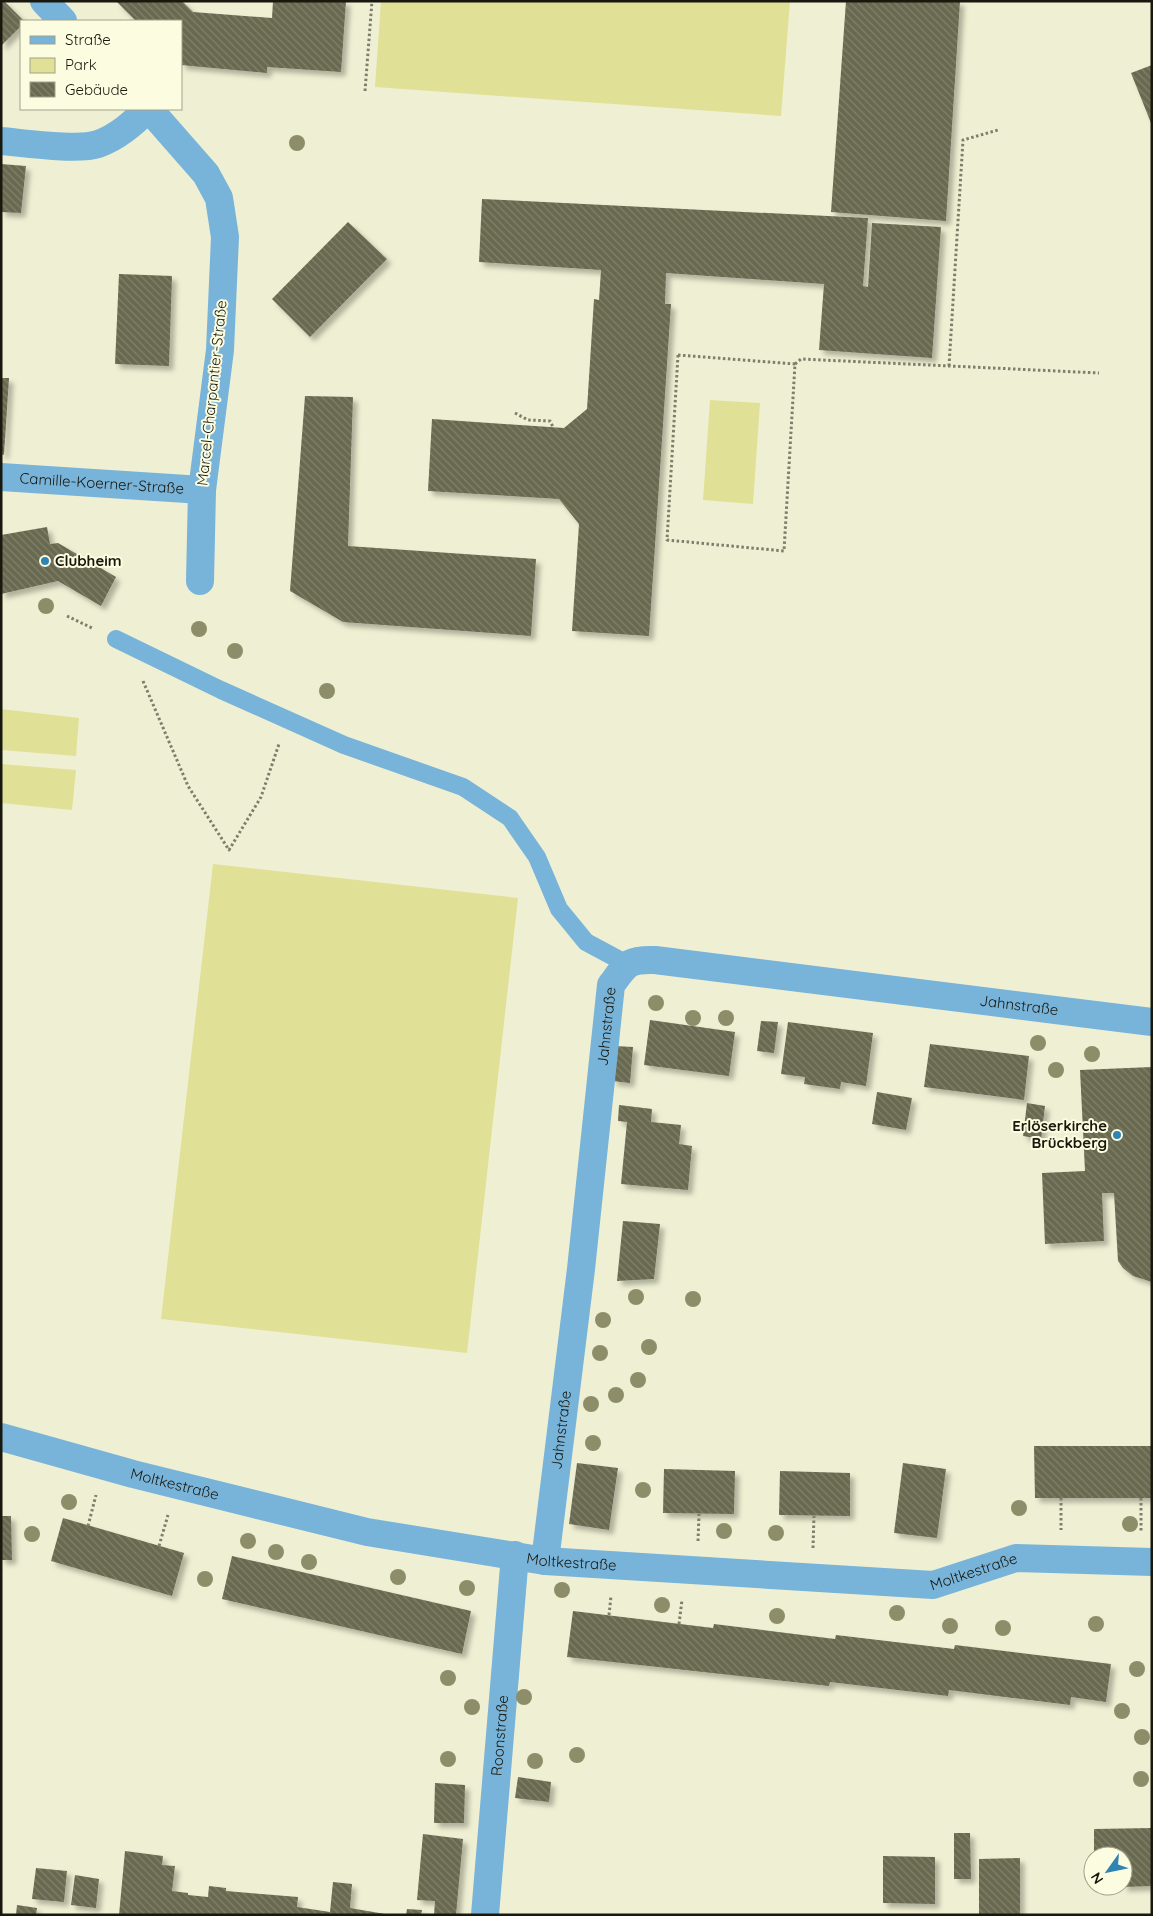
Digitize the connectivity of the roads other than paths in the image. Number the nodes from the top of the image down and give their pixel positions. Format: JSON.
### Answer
{"nodes":[{"id":1,"x":44,"y":1,"type":"edge"},
{"id":2,"x":62,"y":20,"type":"edge"},
{"id":3,"x":148,"y":110,"type":"edge"},
{"id":4,"x":150,"y":110,"type":"edge"},
{"id":5,"x":1,"y":141,"type":"edge"},
{"id":6,"x":1,"y":477,"type":"edge"},
{"id":7,"x":202,"y":490,"type":"junction"},
{"id":8,"x":200,"y":581,"type":"dead end"},
{"id":9,"x":116,"y":639,"type":"road end"},
{"id":10,"x":627,"y":964,"type":"junction"},
{"id":11,"x":1152,"y":1022,"type":"edge"},
{"id":12,"x":1,"y":1437,"type":"edge"},
{"id":13,"x":515,"y":1555,"type":"junction"},
{"id":14,"x":545,"y":1561,"type":"junction"},
{"id":15,"x":1152,"y":1562,"type":"edge"},
{"id":16,"x":485,"y":1915,"type":"edge"}],
"edges":[{"from":1,"to":2,"type":"street"},
{"from":3,"to":5,"type":"street"},
{"from":4,"to":7,"type":"street","name":"Marcel-Charpantier-Straße"},
{"from":6,"to":7,"type":"street","name":"Camille-Koerner-Straße"},
{"from":7,"to":8,"type":"street","name":"Marcel-Charpantier-Straße"},
{"from":9,"to":10,"type":"lane"},
{"from":10,"to":11,"type":"street","name":"Jahnstraße"},
{"from":10,"to":14,"type":"street","name":"Jahnstraße"},
{"from":12,"to":13,"type":"street","name":"Moltkestraße"},
{"from":13,"to":14,"type":"street","name":"Moltkestraße"},
{"from":13,"to":16,"type":"street","name":"Roonstraße"},
{"from":14,"to":15,"type":"street","name":"Moltkestraße"}]}
